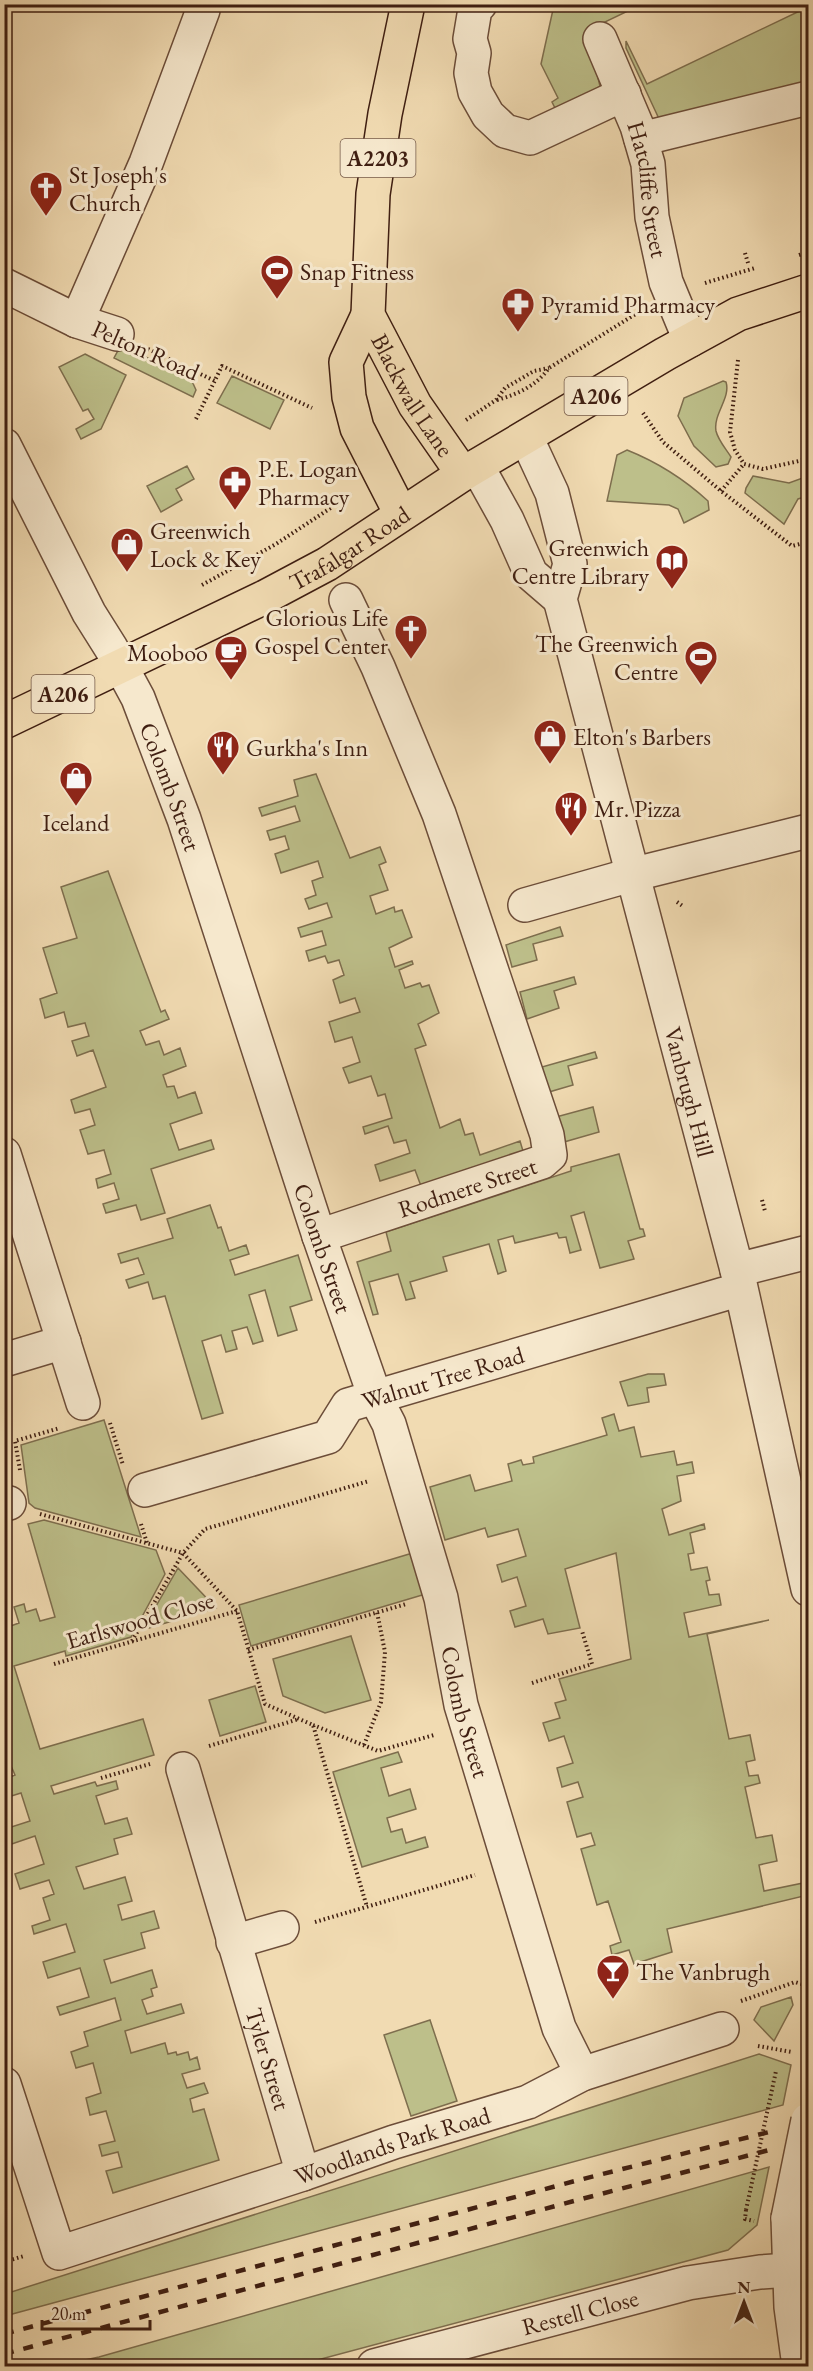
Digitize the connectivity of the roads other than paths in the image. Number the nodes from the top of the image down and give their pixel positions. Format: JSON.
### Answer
{"nodes":[{"id":1,"x":408,"y":4,"type":"edge"},
{"id":2,"x":480,"y":4,"type":"edge"},
{"id":3,"x":203,"y":10,"type":"dead end"},
{"id":4,"x":600,"y":39,"type":"dead end"},
{"id":5,"x":624,"y":94,"type":"junction"},
{"id":6,"x":808,"y":98,"type":"edge"},
{"id":7,"x":641,"y":140,"type":"junction"},
{"id":8,"x":4,"y":285,"type":"edge"},
{"id":9,"x":808,"y":291,"type":"edge"},
{"id":10,"x":368,"y":315,"type":"junction"},
{"id":11,"x":77,"y":321,"type":"junction"},
{"id":12,"x":117,"y":334,"type":"road end"},
{"id":13,"x":690,"y":340,"type":"junction"},
{"id":14,"x":526,"y":437,"type":"junction"},
{"id":15,"x":4,"y":445,"type":"edge"},
{"id":16,"x":470,"y":470,"type":"junction"},
{"id":17,"x":401,"y":514,"type":"junction"},
{"id":18,"x":560,"y":599,"type":"junction"},
{"id":19,"x":346,"y":600,"type":"dead end"},
{"id":20,"x":121,"y":666,"type":"junction"},
{"id":21,"x":4,"y":722,"type":"edge"},
{"id":22,"x":808,"y":831,"type":"edge"},
{"id":23,"x":631,"y":875,"type":"junction"},
{"id":24,"x":525,"y":905,"type":"dead end"},
{"id":25,"x":4,"y":1154,"type":"edge"},
{"id":26,"x":319,"y":1236,"type":"junction"},
{"id":27,"x":808,"y":1252,"type":"edge"},
{"id":28,"x":730,"y":1282,"type":"junction"},
{"id":29,"x":63,"y":1342,"type":"junction"},
{"id":30,"x":4,"y":1360,"type":"edge"},
{"id":31,"x":375,"y":1397,"type":"junction"},
{"id":32,"x":85,"y":1415,"type":"road end"},
{"id":33,"x":136,"y":1492,"type":"road end"},
{"id":34,"x":803,"y":1538,"type":"edge"},
{"id":35,"x":808,"y":1589,"type":"edge"},
{"id":36,"x":183,"y":1769,"type":"dead end"},
{"id":37,"x":294,"y":1926,"type":"road end"},
{"id":38,"x":233,"y":1942,"type":"junction"},
{"id":39,"x":722,"y":2029,"type":"dead end"},
{"id":40,"x":582,"y":2074,"type":"junction"},
{"id":41,"x":4,"y":2084,"type":"edge"},
{"id":42,"x":808,"y":2120,"type":"edge"},
{"id":43,"x":303,"y":2174,"type":"junction"},
{"id":44,"x":789,"y":2270,"type":"junction"},
{"id":45,"x":800,"y":2307,"type":"edge"},
{"id":46,"x":374,"y":2367,"type":"edge"},
{"id":47,"x":799,"y":2367,"type":"edge"}],
"edges":[{"from":1,"to":10,"type":"main road","name":"Blackwall Lane","number":"A2203"},
{"from":2,"to":5,"type":"street"},
{"from":3,"to":11,"type":"street"},
{"from":4,"to":5,"type":"street","name":"Hatcliffe Street"},
{"from":5,"to":7,"type":"street","name":"Hatcliffe Street"},
{"from":6,"to":7,"type":"street"},
{"from":7,"to":13,"type":"street","name":"Hatcliffe Street"},
{"from":8,"to":11,"type":"street","name":"Pelton Road"},
{"from":9,"to":13,"type":"main road","number":"A206"},
{"from":10,"to":16,"type":"main road","name":"Blackwall Lane","number":"A2203"},
{"from":10,"to":17,"type":"main road","name":"Blackwall Lane","number":"A2203"},
{"from":11,"to":12,"type":"street","name":"Pelton Road"},
{"from":13,"to":14,"type":"main road","number":"A206"},
{"from":14,"to":16,"type":"main road","number":"A206"},
{"from":14,"to":18,"type":"street"},
{"from":15,"to":20,"type":"street","name":"Colomb Street"},
{"from":16,"to":17,"type":"main road","name":"Trafalgar Road","number":"A206"},
{"from":16,"to":18,"type":"street"},
{"from":17,"to":20,"type":"main road","name":"Trafalgar Road","number":"A206"},
{"from":18,"to":23,"type":"street","name":"Vanbrugh Hill"},
{"from":19,"to":26,"type":"street","name":"Rodmere Street"},
{"from":20,"to":21,"type":"main road","name":"Trafalgar Road","number":"A206"},
{"from":20,"to":26,"type":"street","name":"Colomb Street"},
{"from":22,"to":23,"type":"street"},
{"from":23,"to":24,"type":"street"},
{"from":23,"to":28,"type":"street","name":"Vanbrugh Hill"},
{"from":25,"to":29,"type":"street"},
{"from":26,"to":31,"type":"street","name":"Colomb Street"},
{"from":27,"to":28,"type":"street","name":"Walnut Tree Road"},
{"from":28,"to":31,"type":"street","name":"Walnut Tree Road"},
{"from":28,"to":34,"type":"street","name":"Vanbrugh Hill"},
{"from":29,"to":30,"type":"street"},
{"from":29,"to":32,"type":"street"},
{"from":31,"to":33,"type":"street","name":"Walnut Tree Road"},
{"from":31,"to":40,"type":"street","name":"Colomb Street"},
{"from":34,"to":35,"type":"street","name":"Vanbrugh Hill"},
{"from":36,"to":38,"type":"street","name":"Tyler Street"},
{"from":37,"to":38,"type":"street"},
{"from":38,"to":43,"type":"street","name":"Tyler Street"},
{"from":39,"to":40,"type":"street","name":"Woodlands Park Road"},
{"from":40,"to":43,"type":"street","name":"Woodlands Park Road"},
{"from":41,"to":43,"type":"street","name":"Woodlands Park Road"},
{"from":42,"to":44,"type":"street","bridge":true},
{"from":44,"to":45,"type":"street"},
{"from":44,"to":46,"type":"street","name":"Restell Close"},
{"from":45,"to":47,"type":"street"}]}
